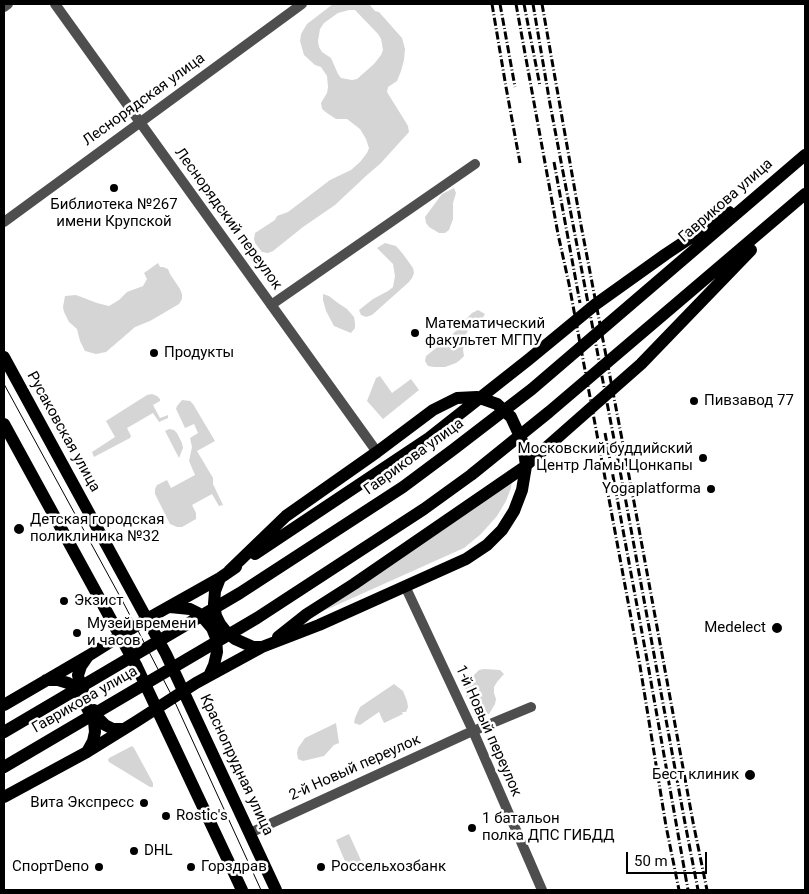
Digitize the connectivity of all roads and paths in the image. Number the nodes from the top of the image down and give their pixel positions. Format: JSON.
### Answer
{"nodes":[{"id":1,"x":8,"y":4,"type":"edge"},
{"id":2,"x":55,"y":4,"type":"edge"},
{"id":3,"x":302,"y":4,"type":"edge"},
{"id":4,"x":4,"y":7,"type":"edge"},
{"id":5,"x":140,"y":122,"type":"junction"},
{"id":6,"x":805,"y":155,"type":"edge"},
{"id":7,"x":475,"y":164,"type":"dead end"},
{"id":8,"x":778,"y":179,"type":"junction"},
{"id":9,"x":803,"y":196,"type":"edge"},
{"id":10,"x":4,"y":222,"type":"edge"},
{"id":11,"x":271,"y":305,"type":"junction"},
{"id":12,"x":4,"y":357,"type":"edge"},
{"id":13,"x":4,"y":424,"type":"edge"},
{"id":14,"x":376,"y":452,"type":"junction"},
{"id":15,"x":224,"y":575,"type":"junction"},
{"id":16,"x":405,"y":586,"type":"junction"},
{"id":17,"x":170,"y":607,"type":"junction"},
{"id":18,"x":147,"y":619,"type":"junction"},
{"id":19,"x":120,"y":636,"type":"junction"},
{"id":20,"x":265,"y":646,"type":"junction"},
{"id":21,"x":166,"y":654,"type":"joint"},
{"id":22,"x":88,"y":656,"type":"junction"},
{"id":23,"x":209,"y":676,"type":"junction"},
{"id":24,"x":45,"y":680,"type":"junction"},
{"id":25,"x":184,"y":690,"type":"junction"},
{"id":26,"x":4,"y":705,"type":"edge"},
{"id":27,"x":531,"y":708,"type":"dead end"},
{"id":28,"x":156,"y":709,"type":"junction"},
{"id":29,"x":124,"y":729,"type":"junction"},
{"id":30,"x":473,"y":731,"type":"junction"},
{"id":31,"x":4,"y":732,"type":"edge"},
{"id":32,"x":87,"y":752,"type":"junction"},
{"id":33,"x":4,"y":767,"type":"edge"},
{"id":34,"x":4,"y":797,"type":"edge"},
{"id":35,"x":250,"y":833,"type":"junction"},
{"id":36,"x":242,"y":890,"type":"edge"},
{"id":37,"x":276,"y":890,"type":"edge"},
{"id":38,"x":542,"y":890,"type":"edge"}],
"edges":[{"from":1,"to":4,"type":"street"},
{"from":2,"to":5,"type":"street","name":"Леснорядский переулок"},
{"from":3,"to":5,"type":"street","name":"Леснорядская улица"},
{"from":5,"to":10,"type":"street","name":"Леснорядская улица"},
{"from":5,"to":11,"type":"street","name":"Леснорядский переулок"},
{"from":6,"to":8,"type":"main road","name":"Гаврикова улица"},
{"from":7,"to":11,"type":"street"},
{"from":8,"to":15,"type":"main road"},
{"from":8,"to":31,"type":"main road","name":"Гаврикова улица"},
{"from":9,"to":20,"type":"main road"},
{"from":9,"to":33,"type":"main road","name":"Гаврикова улица"},
{"from":11,"to":14,"type":"street","name":"Леснорядский переулок"},
{"from":12,"to":18,"type":"main road","name":"Русаковская улица"},
{"from":13,"to":19,"type":"main road"},
{"from":14,"to":15,"type":"main road"},
{"from":14,"to":16,"type":"main road"},
{"from":15,"to":17,"type":"main road"},
{"from":15,"to":20,"type":"main road"},
{"from":16,"to":20,"type":"main road"},
{"from":16,"to":30,"type":"street","name":"1-й Новый переулок"},
{"from":17,"to":18,"type":"main road"},
{"from":17,"to":23,"type":"main road"},
{"from":18,"to":19,"type":"main road"},
{"from":18,"to":21,"type":"main road","name":"Русаковская улица"},
{"from":19,"to":22,"type":"main road"},
{"from":19,"to":28,"type":"main road"},
{"from":20,"to":23,"type":"main road"},
{"from":21,"to":25,"type":"main road","name":"Краснопрудная улица"},
{"from":22,"to":24,"type":"main road"},
{"from":22,"to":29,"type":"main road"},
{"from":23,"to":25,"type":"main road"},
{"from":24,"to":26,"type":"main road"},
{"from":24,"to":32,"type":"main road"},
{"from":25,"to":28,"type":"main road"},
{"from":25,"to":35,"type":"main road","name":"Краснопрудная улица"},
{"from":27,"to":30,"type":"street","name":"2-й Новый переулок"},
{"from":28,"to":29,"type":"main road"},
{"from":28,"to":36,"type":"main road"},
{"from":29,"to":32,"type":"main road"},
{"from":30,"to":35,"type":"street","name":"2-й Новый переулок"},
{"from":30,"to":38,"type":"street","name":"1-й Новый переулок"},
{"from":32,"to":34,"type":"main road"},
{"from":35,"to":37,"type":"main road","name":"Краснопрудная улица"}]}
